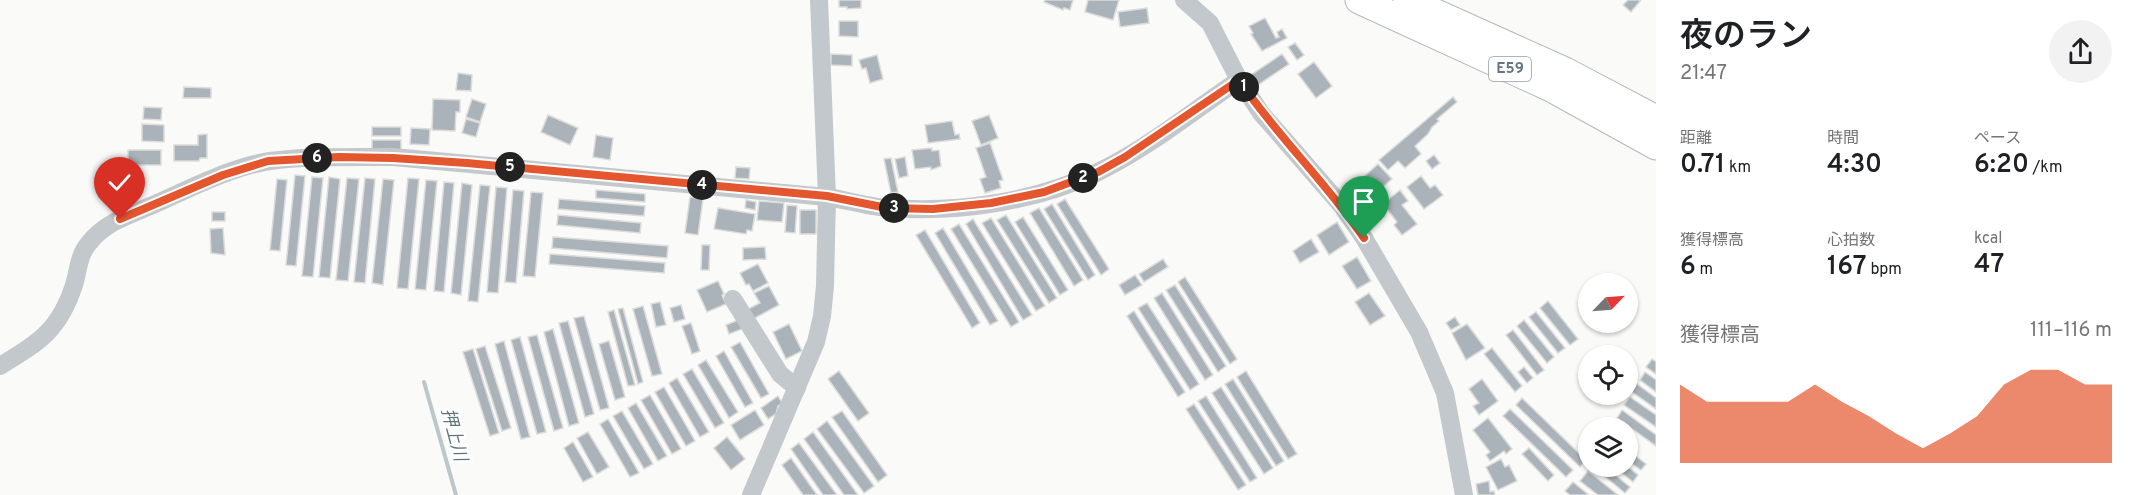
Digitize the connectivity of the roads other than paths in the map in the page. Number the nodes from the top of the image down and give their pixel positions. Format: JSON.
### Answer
{"nodes":[{"id":1,"x":819,"y":0,"type":"edge"},
{"id":2,"x":1184,"y":0,"type":"edge"},
{"id":3,"x":1359,"y":0,"type":"edge"},
{"id":4,"x":1407,"y":0,"type":"edge"},
{"id":5,"x":1239,"y":80,"type":"junction"},
{"id":6,"x":1656,"y":119,"type":"edge"},
{"id":7,"x":1656,"y":146,"type":"edge"},
{"id":8,"x":827,"y":196,"type":"junction"},
{"id":9,"x":733,"y":299,"type":"dead end"},
{"id":10,"x":0,"y":366,"type":"edge"},
{"id":11,"x":797,"y":388,"type":"junction"},
{"id":12,"x":751,"y":495,"type":"edge"},
{"id":13,"x":1464,"y":495,"type":"edge"}],
"edges":[{"from":1,"to":8,"type":"street"},
{"from":2,"to":5,"type":"street"},
{"from":3,"to":7,"type":"highway","number":"E59"},
{"from":4,"to":6,"type":"highway","number":"E59"},
{"from":5,"to":8,"type":"street"},
{"from":5,"to":13,"type":"street"},
{"from":8,"to":10,"type":"street"},
{"from":8,"to":11,"type":"street"},
{"from":9,"to":11,"type":"street"},
{"from":11,"to":12,"type":"street"}]}
